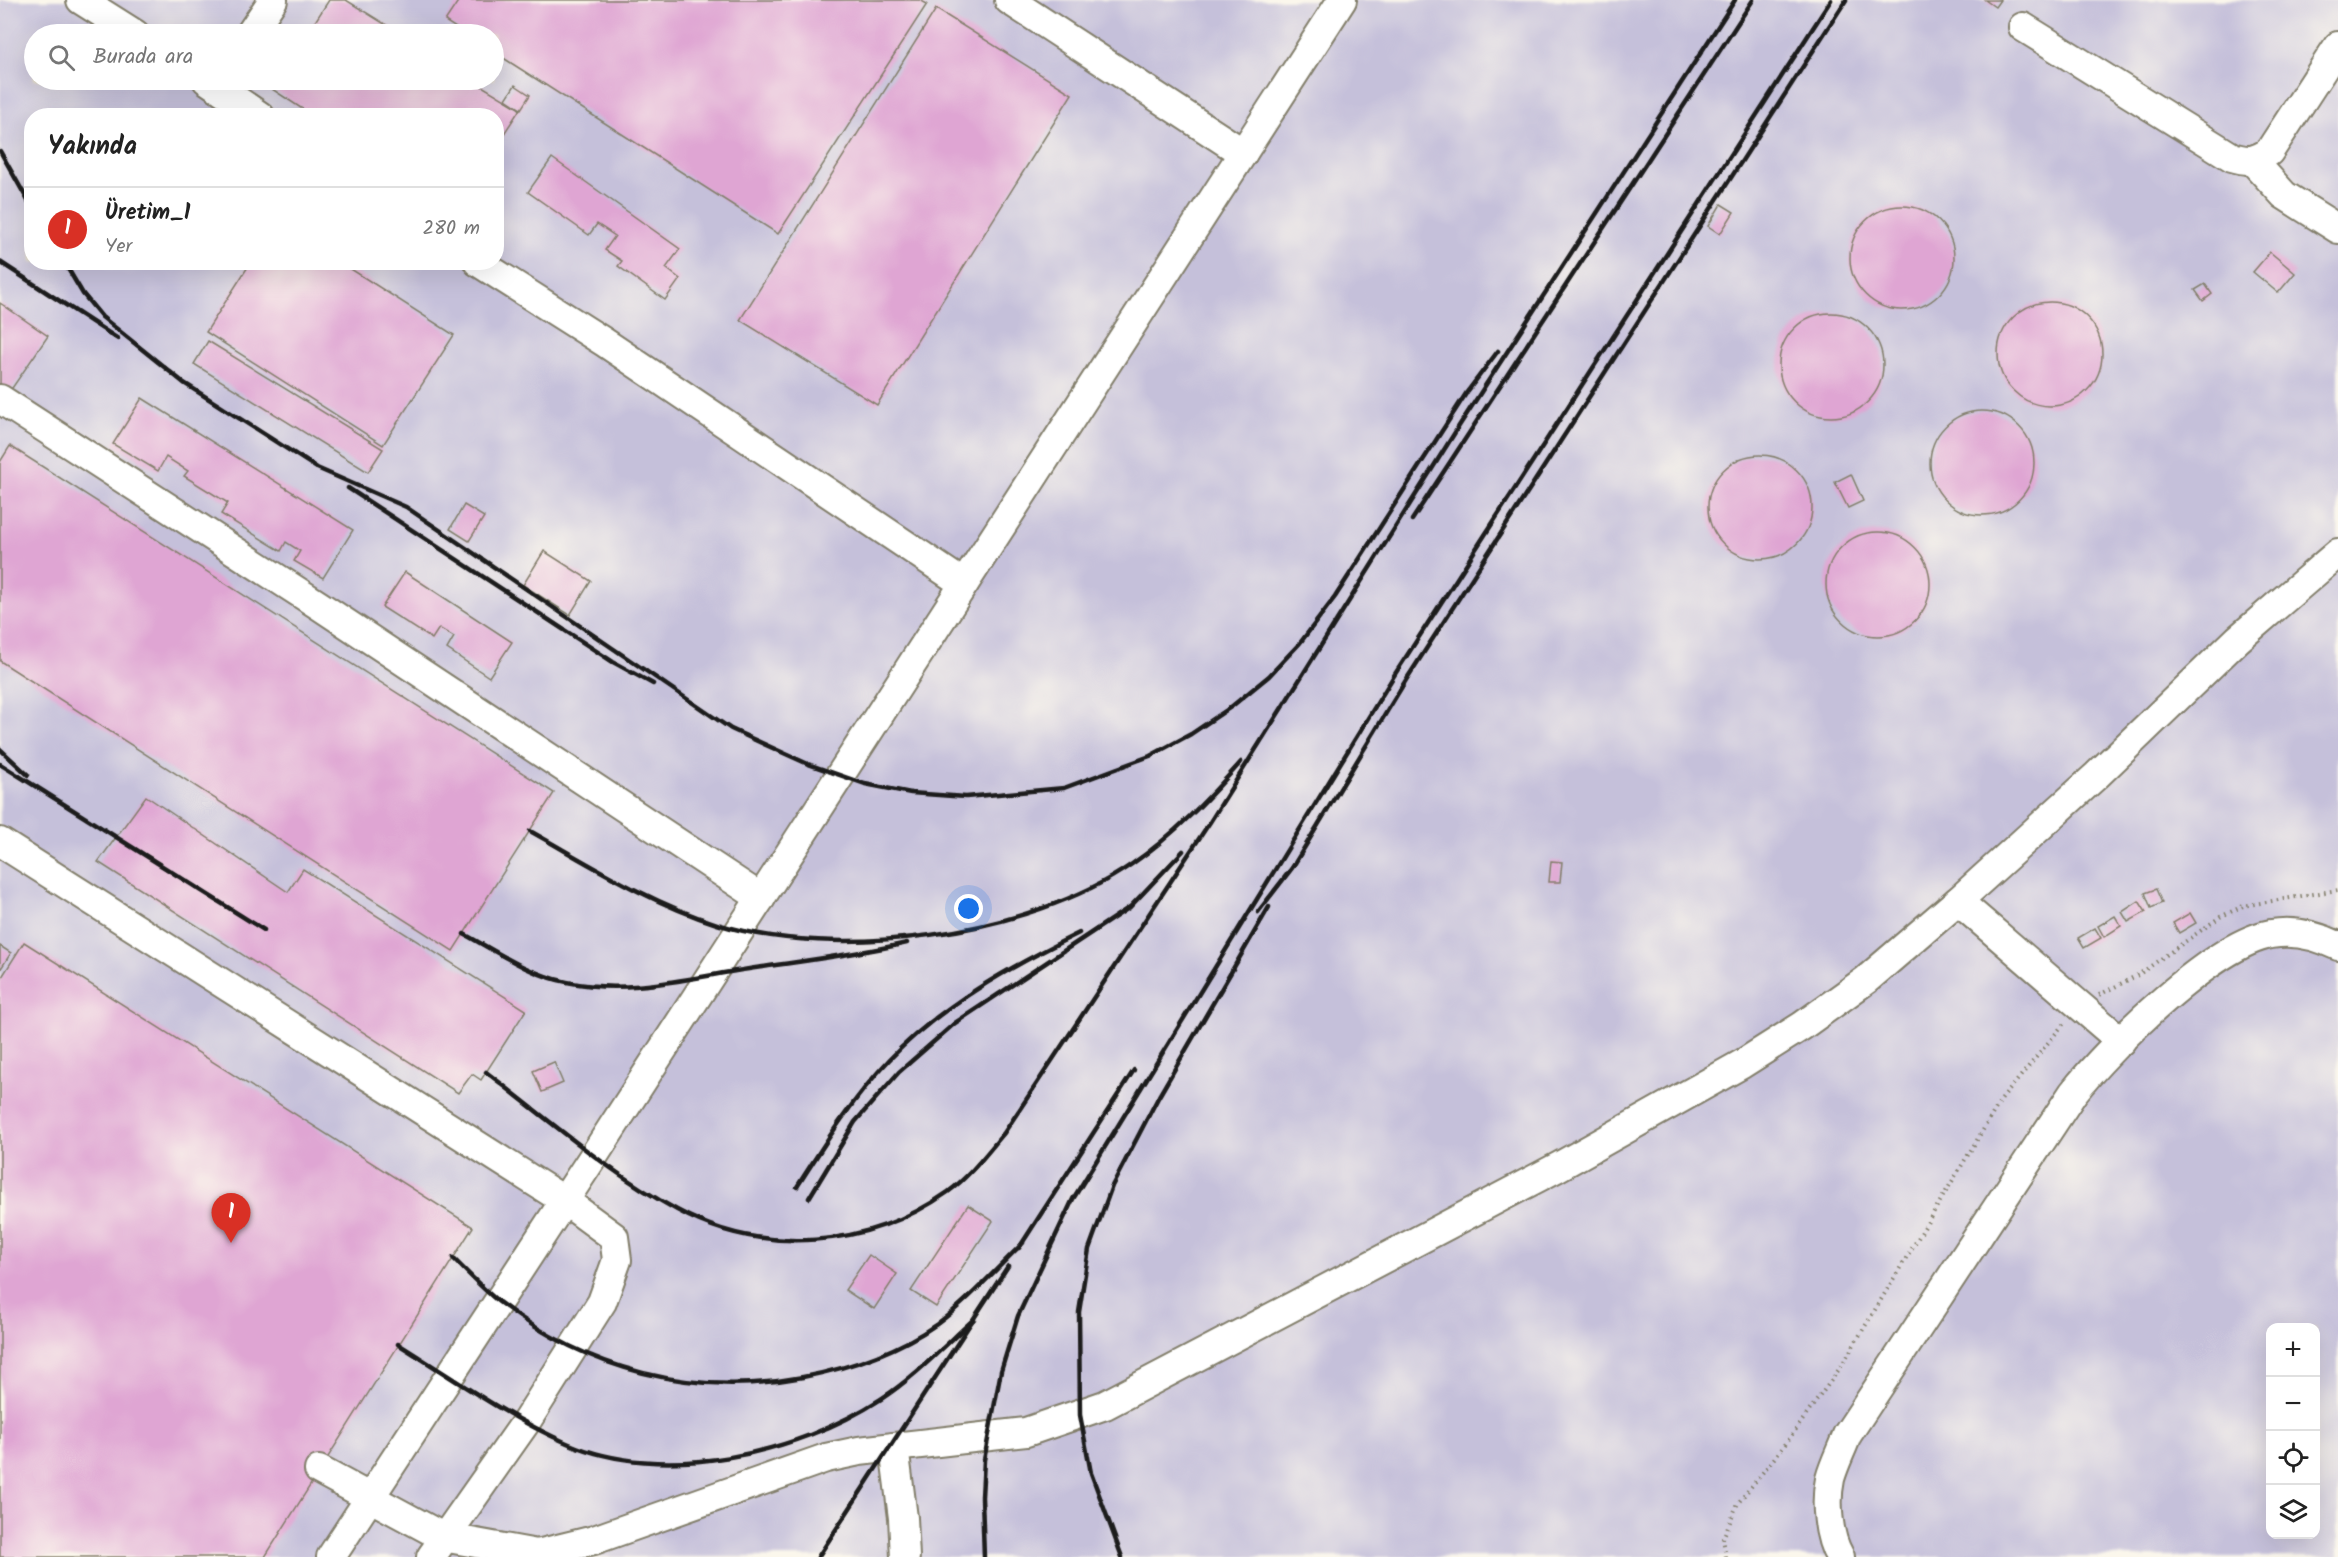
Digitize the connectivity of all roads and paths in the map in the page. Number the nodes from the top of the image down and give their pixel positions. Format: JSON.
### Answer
{"nodes":[{"id":1,"x":81,"y":0,"type":"edge"},
{"id":2,"x":273,"y":0,"type":"edge"},
{"id":3,"x":1009,"y":0,"type":"edge"},
{"id":4,"x":1342,"y":0,"type":"edge"},
{"id":5,"x":119,"y":24,"type":"edge"},
{"id":6,"x":257,"y":24,"type":"edge"},
{"id":7,"x":2023,"y":27,"type":"dead end"},
{"id":8,"x":2338,"y":46,"type":"edge"},
{"id":9,"x":226,"y":90,"type":"edge"},
{"id":10,"x":250,"y":108,"type":"edge"},
{"id":11,"x":1243,"y":153,"type":"junction"},
{"id":12,"x":2253,"y":161,"type":"junction"},
{"id":13,"x":2338,"y":229,"type":"edge"},
{"id":14,"x":491,"y":270,"type":"edge"},
{"id":15,"x":0,"y":399,"type":"edge"},
{"id":16,"x":2338,"y":554,"type":"edge"},
{"id":17,"x":964,"y":584,"type":"junction"},
{"id":18,"x":0,"y":842,"type":"edge"},
{"id":19,"x":761,"y":897,"type":"junction"},
{"id":20,"x":1958,"y":901,"type":"junction"},
{"id":21,"x":2338,"y":946,"type":"edge"},
{"id":22,"x":2080,"y":1005,"type":"junction"},
{"id":23,"x":2121,"y":1041,"type":"junction"},
{"id":24,"x":565,"y":1201,"type":"junction"},
{"id":25,"x":894,"y":1448,"type":"junction"},
{"id":26,"x":319,"y":1470,"type":"dead end"},
{"id":27,"x":370,"y":1498,"type":"junction"},
{"id":28,"x":437,"y":1547,"type":"edge"},
{"id":29,"x":331,"y":1557,"type":"edge"},
{"id":30,"x":905,"y":1557,"type":"edge"},
{"id":31,"x":1726,"y":1557,"type":"edge"},
{"id":32,"x":1840,"y":1557,"type":"edge"}],
"edges":[{"from":1,"to":5,"type":"lane"},
{"from":2,"to":6,"type":"lane"},
{"from":3,"to":11,"type":"lane"},
{"from":4,"to":11,"type":"lane"},
{"from":7,"to":12,"type":"lane"},
{"from":8,"to":12,"type":"lane"},
{"from":9,"to":10,"type":"lane"},
{"from":11,"to":17,"type":"lane"},
{"from":12,"to":13,"type":"lane"},
{"from":14,"to":17,"type":"lane"},
{"from":15,"to":19,"type":"lane"},
{"from":16,"to":20,"type":"lane"},
{"from":17,"to":19,"type":"lane"},
{"from":18,"to":24,"type":"lane"},
{"from":19,"to":24,"type":"lane"},
{"from":20,"to":22,"type":"lane"},
{"from":20,"to":25,"type":"lane"},
{"from":21,"to":23,"type":"lane"},
{"from":22,"to":23,"type":"lane"},
{"from":22,"to":31,"type":"path"},
{"from":23,"to":32,"type":"lane"},
{"from":24,"to":27,"type":"lane"},
{"from":24,"to":28,"type":"lane"},
{"from":25,"to":28,"type":"lane"},
{"from":25,"to":30,"type":"lane"},
{"from":26,"to":27,"type":"lane"},
{"from":27,"to":28,"type":"lane"},
{"from":27,"to":29,"type":"lane"}]}
